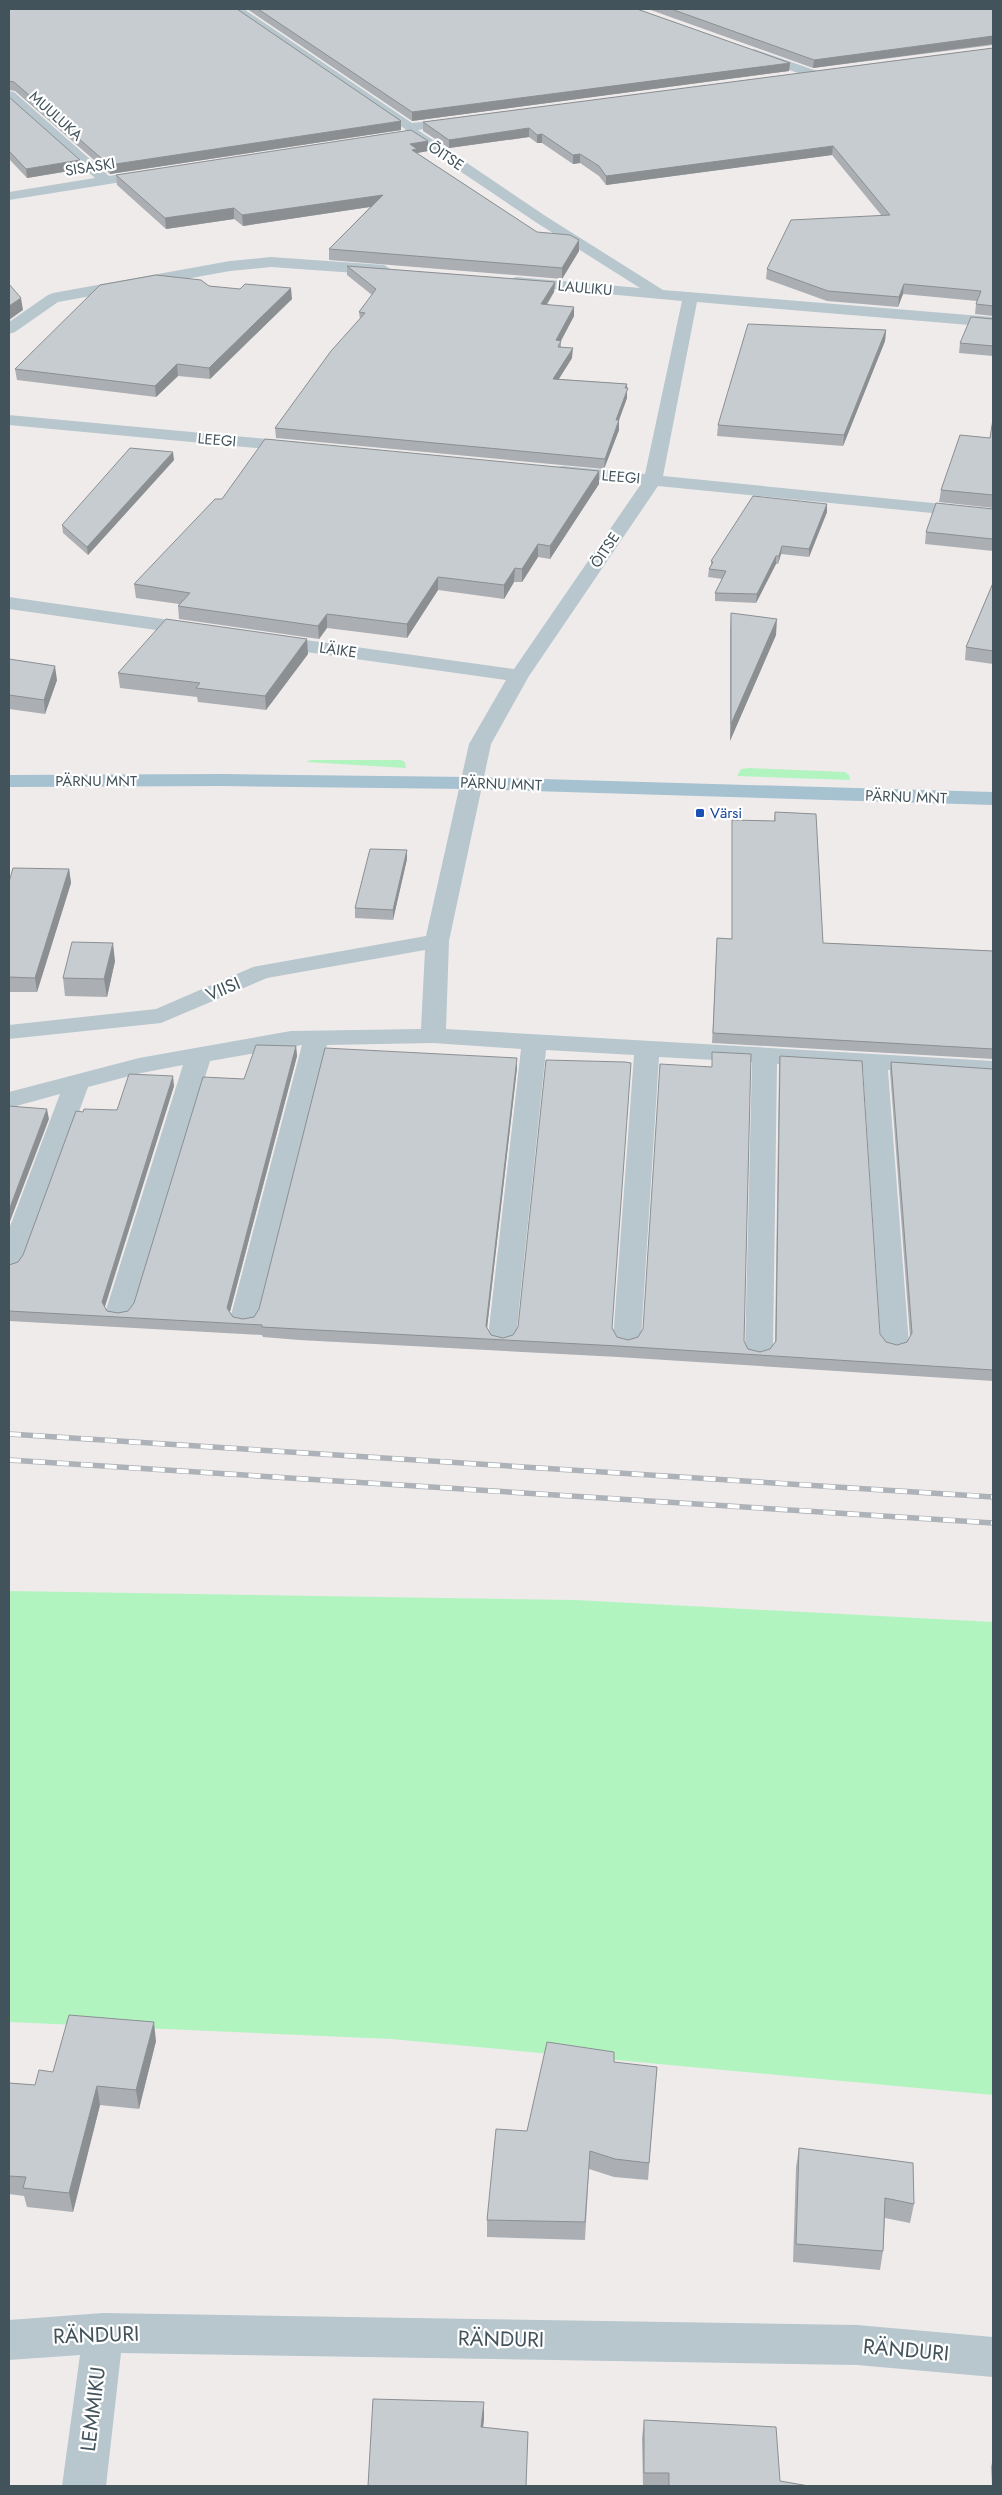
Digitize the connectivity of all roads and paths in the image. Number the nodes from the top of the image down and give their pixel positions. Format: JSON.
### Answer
{"nodes":[{"id":1,"x":236,"y":9,"type":"edge"},
{"id":2,"x":741,"y":48,"type":"edge"},
{"id":3,"x":781,"y":78,"type":"edge"},
{"id":4,"x":9,"y":95,"type":"edge"},
{"id":5,"x":477,"y":118,"type":"edge"},
{"id":6,"x":412,"y":131,"type":"junction"},
{"id":7,"x":395,"y":137,"type":"edge"},
{"id":8,"x":163,"y":172,"type":"edge"},
{"id":9,"x":105,"y":180,"type":"junction"},
{"id":10,"x":9,"y":196,"type":"edge"},
{"id":11,"x":400,"y":272,"type":"edge"},
{"id":12,"x":498,"y":280,"type":"edge"},
{"id":13,"x":662,"y":295,"type":"junction"},
{"id":14,"x":690,"y":297,"type":"junction"},
{"id":15,"x":993,"y":322,"type":"edge"},
{"id":16,"x":9,"y":329,"type":"edge"},
{"id":17,"x":9,"y":420,"type":"edge"},
{"id":18,"x":316,"y":449,"type":"edge"},
{"id":19,"x":544,"y":470,"type":"edge"},
{"id":20,"x":652,"y":480,"type":"junction"},
{"id":21,"x":993,"y":514,"type":"edge"},
{"id":22,"x":9,"y":603,"type":"edge"},
{"id":23,"x":215,"y":633,"type":"edge"},
{"id":24,"x":254,"y":638,"type":"edge"},
{"id":25,"x":519,"y":676,"type":"junction"},
{"id":26,"x":9,"y":782,"type":"edge"},
{"id":27,"x":470,"y":783,"type":"junction"},
{"id":28,"x":993,"y":799,"type":"edge"},
{"id":29,"x":437,"y":941,"type":"junction"},
{"id":30,"x":9,"y":1032,"type":"edge"},
{"id":31,"x":434,"y":1036,"type":"junction"},
{"id":32,"x":316,"y":1038,"type":"junction"},
{"id":33,"x":534,"y":1042,"type":"junction"},
{"id":34,"x":647,"y":1049,"type":"junction"},
{"id":35,"x":198,"y":1054,"type":"junction"},
{"id":36,"x":765,"y":1057,"type":"junction"},
{"id":37,"x":875,"y":1062,"type":"junction"},
{"id":38,"x":993,"y":1069,"type":"edge"},
{"id":39,"x":77,"y":1083,"type":"junction"},
{"id":40,"x":9,"y":1100,"type":"edge"},
{"id":41,"x":9,"y":1265,"type":"edge"},
{"id":42,"x":119,"y":1313,"type":"edge"},
{"id":43,"x":244,"y":1319,"type":"edge"},
{"id":44,"x":502,"y":1337,"type":"edge"},
{"id":45,"x":627,"y":1339,"type":"edge"},
{"id":46,"x":895,"y":1344,"type":"edge"},
{"id":47,"x":759,"y":1351,"type":"edge"},
{"id":48,"x":103,"y":2333,"type":"junction"},
{"id":49,"x":9,"y":2340,"type":"edge"},
{"id":50,"x":993,"y":2358,"type":"edge"},
{"id":51,"x":84,"y":2486,"type":"edge"}],
"edges":[{"from":1,"to":6,"type":"street","name":"ÕITSE"},
{"from":2,"to":3,"type":"street"},
{"from":4,"to":9,"type":"street","name":"MUULUKA"},
{"from":5,"to":6,"type":"street"},
{"from":6,"to":7,"type":"street"},
{"from":6,"to":13,"type":"street","name":"ÕITSE"},
{"from":8,"to":9,"type":"street","name":"SISASKI"},
{"from":9,"to":10,"type":"street","name":"SISASKI"},
{"from":11,"to":16,"type":"street"},
{"from":12,"to":13,"type":"street","name":"LAULIKU"},
{"from":13,"to":14,"type":"street","name":"LAULIKU"},
{"from":14,"to":15,"type":"street","name":"LAULIKU"},
{"from":14,"to":20,"type":"street","name":"ÕITSE"},
{"from":17,"to":18,"type":"street","name":"LEEGI"},
{"from":19,"to":20,"type":"street","name":"LEEGI"},
{"from":20,"to":21,"type":"street","name":"LEEGI"},
{"from":20,"to":25,"type":"street","name":"ÕITSE"},
{"from":22,"to":23,"type":"street"},
{"from":24,"to":25,"type":"street","name":"LÄIKE"},
{"from":25,"to":27,"type":"street","name":"ÕITSE"},
{"from":26,"to":27,"type":"main road","name":"PÄRNU MNT"},
{"from":27,"to":28,"type":"main road","name":"PÄRNU MNT"},
{"from":27,"to":29,"type":"street"},
{"from":29,"to":30,"type":"street","name":"VIISI"},
{"from":29,"to":31,"type":"street"},
{"from":31,"to":32,"type":"street"},
{"from":31,"to":33,"type":"street"},
{"from":32,"to":35,"type":"street"},
{"from":32,"to":43,"type":"street"},
{"from":33,"to":34,"type":"street"},
{"from":33,"to":44,"type":"street"},
{"from":34,"to":36,"type":"street"},
{"from":34,"to":45,"type":"street"},
{"from":35,"to":39,"type":"street"},
{"from":35,"to":42,"type":"street"},
{"from":36,"to":37,"type":"street"},
{"from":36,"to":47,"type":"street"},
{"from":37,"to":38,"type":"street"},
{"from":37,"to":46,"type":"street"},
{"from":39,"to":40,"type":"street"},
{"from":39,"to":41,"type":"street"},
{"from":48,"to":49,"type":"street","name":"RÄNDURI"},
{"from":48,"to":50,"type":"street","name":"RÄNDURI"},
{"from":48,"to":51,"type":"street","name":"LEMMIKU"}]}
